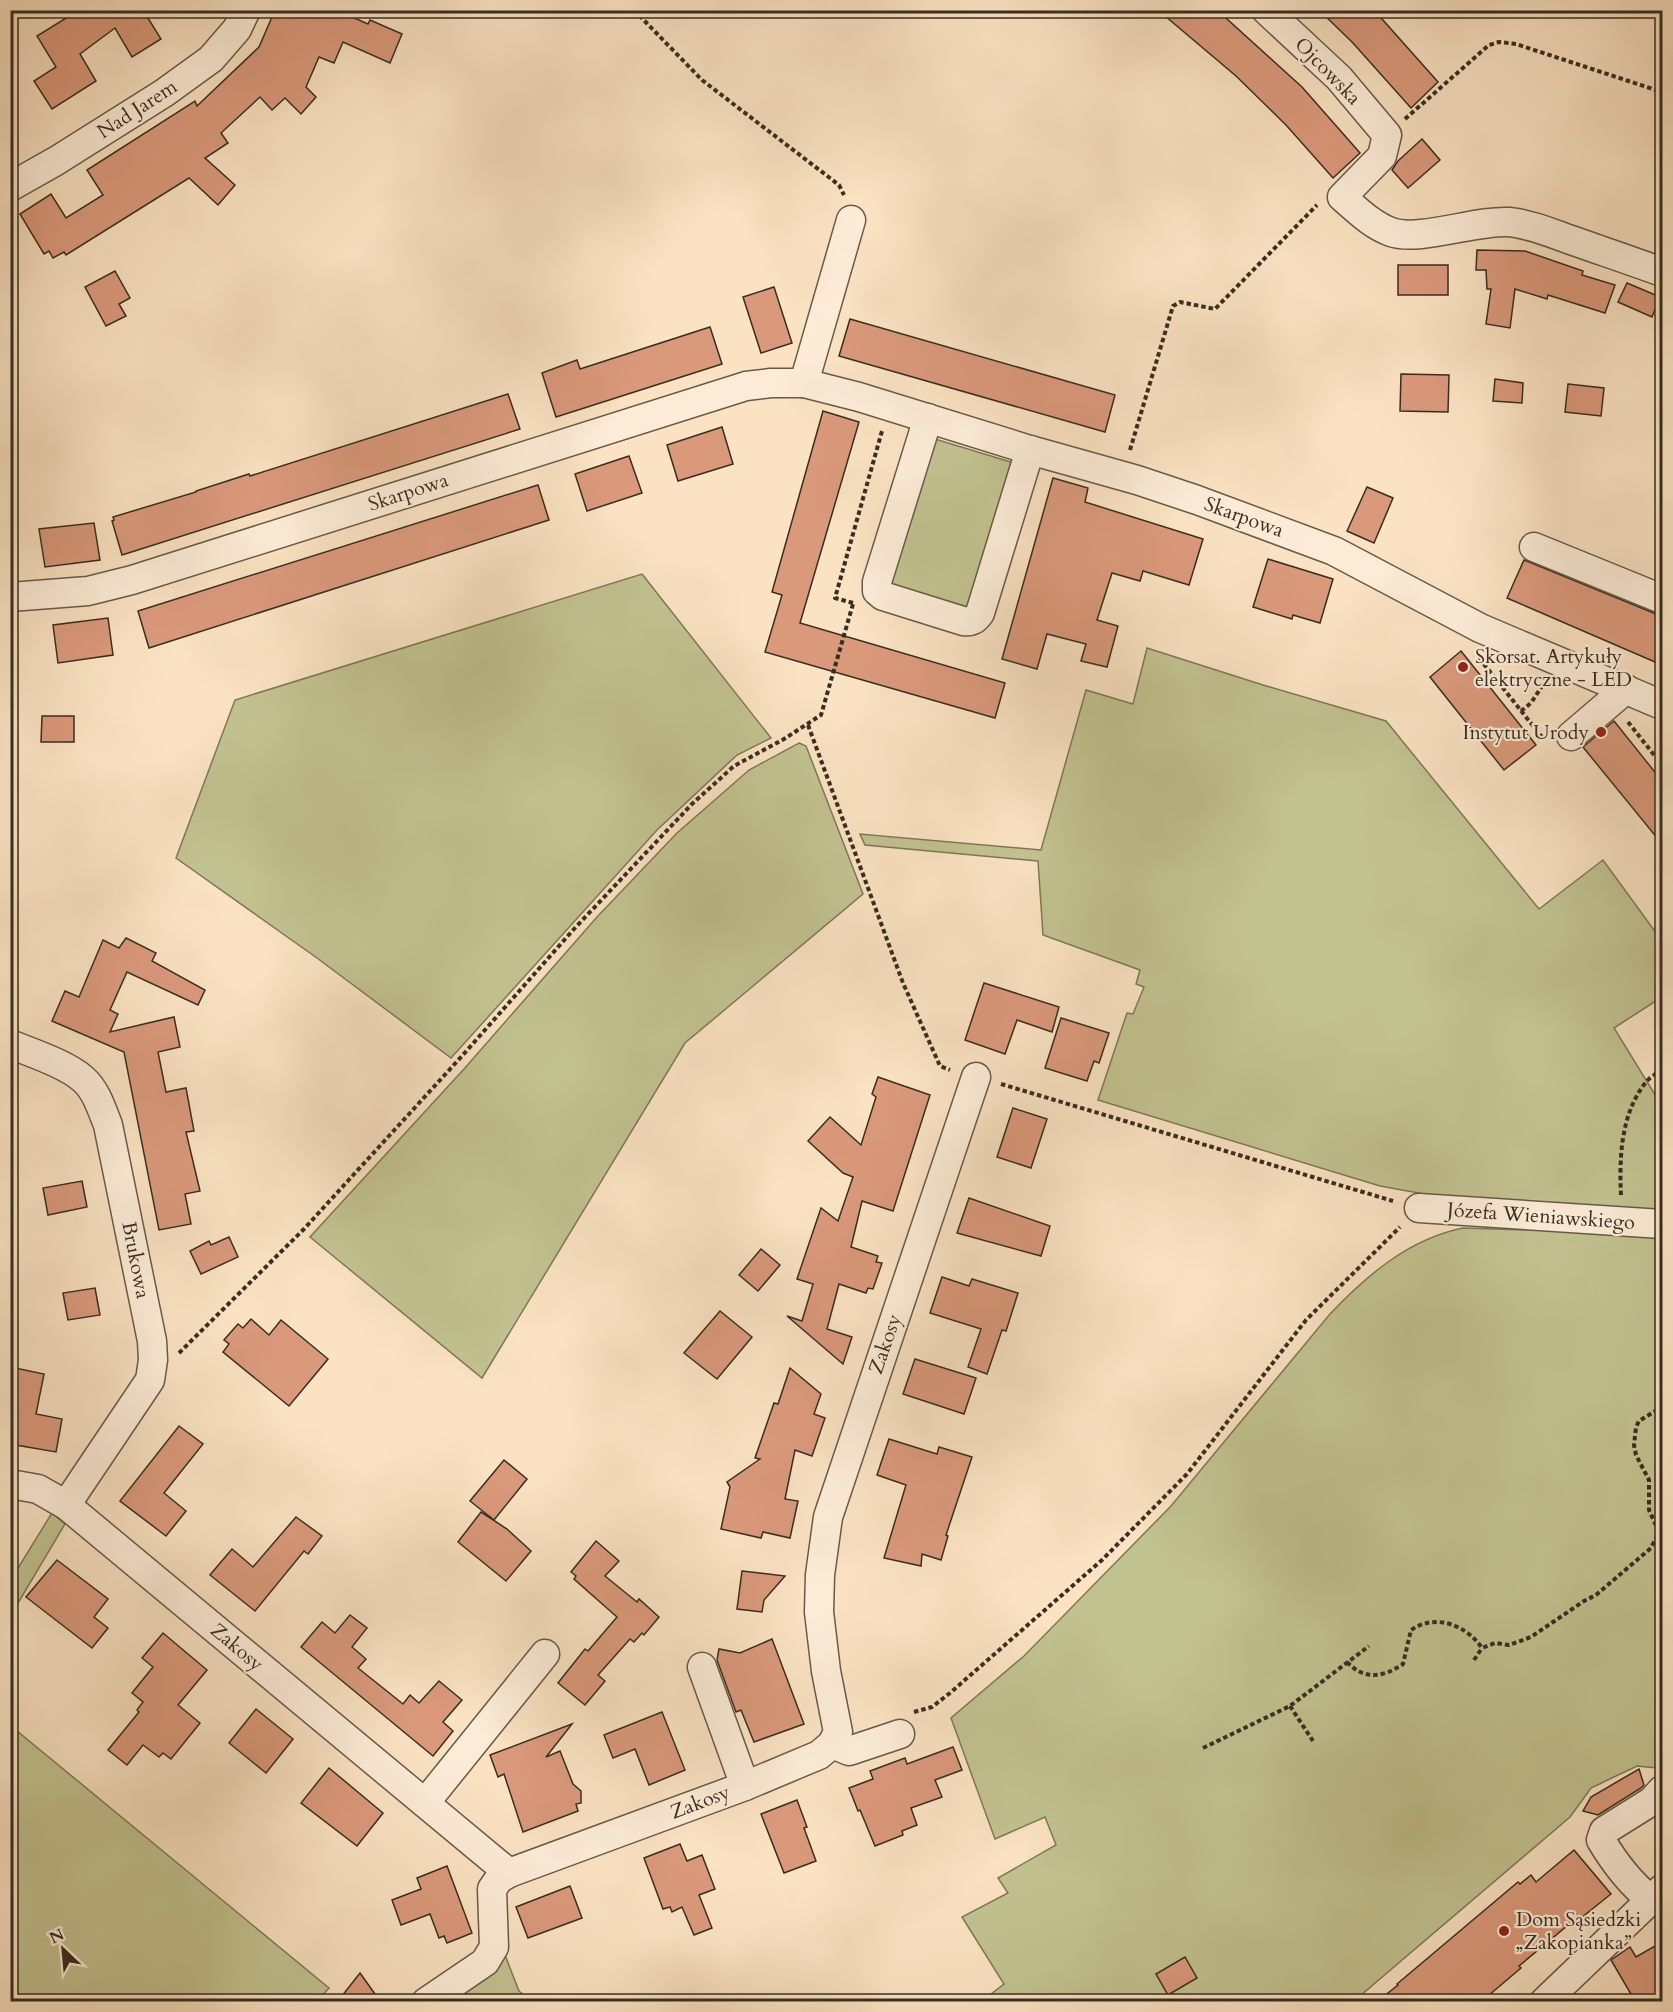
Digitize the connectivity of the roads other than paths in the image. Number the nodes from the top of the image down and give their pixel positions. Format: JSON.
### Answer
{"nodes":[{"id":1,"x":246,"y":10,"type":"edge"},
{"id":2,"x":1266,"y":10,"type":"edge"},
{"id":3,"x":10,"y":187,"type":"edge"},
{"id":4,"x":851,"y":220,"type":"road end"},
{"id":5,"x":1662,"y":272,"type":"edge"},
{"id":6,"x":804,"y":384,"type":"junction"},
{"id":7,"x":928,"y":418,"type":"junction"},
{"id":8,"x":1030,"y":450,"type":"junction"},
{"id":9,"x":1534,"y":547,"type":"dead end"},
{"id":10,"x":10,"y":597,"type":"edge"},
{"id":11,"x":1662,"y":599,"type":"edge"},
{"id":12,"x":1626,"y":689,"type":"junction"},
{"id":13,"x":1662,"y":705,"type":"edge"},
{"id":14,"x":1571,"y":736,"type":"dead end"},
{"id":15,"x":10,"y":1044,"type":"edge"},
{"id":16,"x":976,"y":1077,"type":"road end"},
{"id":17,"x":1419,"y":1208,"type":"road end"},
{"id":18,"x":1662,"y":1224,"type":"edge"},
{"id":19,"x":10,"y":1484,"type":"edge"},
{"id":20,"x":66,"y":1505,"type":"junction"},
{"id":21,"x":545,"y":1654,"type":"dead end"},
{"id":22,"x":702,"y":1667,"type":"dead end"},
{"id":23,"x":902,"y":1725,"type":"road end"},
{"id":24,"x":832,"y":1744,"type":"junction"},
{"id":25,"x":745,"y":1786,"type":"junction"},
{"id":26,"x":1662,"y":1790,"type":"edge"},
{"id":27,"x":425,"y":1803,"type":"junction"},
{"id":28,"x":509,"y":1874,"type":"junction"},
{"id":29,"x":1657,"y":1894,"type":"edge"},
{"id":30,"x":426,"y":2001,"type":"edge"},
{"id":31,"x":1545,"y":2001,"type":"edge"}],
"edges":[{"from":1,"to":3,"type":"street","name":"Nad Jarem"},
{"from":2,"to":5,"type":"street","name":"Ojcowska"},
{"from":4,"to":6,"type":"street"},
{"from":6,"to":7,"type":"street","name":"Skarpowa"},
{"from":6,"to":10,"type":"street","name":"Skarpowa"},
{"from":7,"to":8,"type":"street","name":"Skarpowa"},
{"from":7,"to":8,"type":"street"},
{"from":8,"to":12,"type":"street","name":"Skarpowa"},
{"from":9,"to":11,"type":"street"},
{"from":12,"to":13,"type":"street","name":"Skarpowa"},
{"from":12,"to":14,"type":"street"},
{"from":15,"to":20,"type":"street","name":"Brukowa"},
{"from":16,"to":24,"type":"street","name":"Zakosy"},
{"from":17,"to":18,"type":"street","name":"Józefa Wieniawskiego"},
{"from":19,"to":20,"type":"street","name":"Zakosy"},
{"from":20,"to":27,"type":"street","name":"Zakosy"},
{"from":21,"to":27,"type":"street"},
{"from":22,"to":25,"type":"street"},
{"from":23,"to":24,"type":"street"},
{"from":24,"to":25,"type":"street","name":"Zakosy"},
{"from":25,"to":28,"type":"street","name":"Zakosy"},
{"from":26,"to":29,"type":"street"},
{"from":27,"to":28,"type":"street","name":"Zakosy"},
{"from":28,"to":30,"type":"street"},
{"from":29,"to":31,"type":"street"}]}
